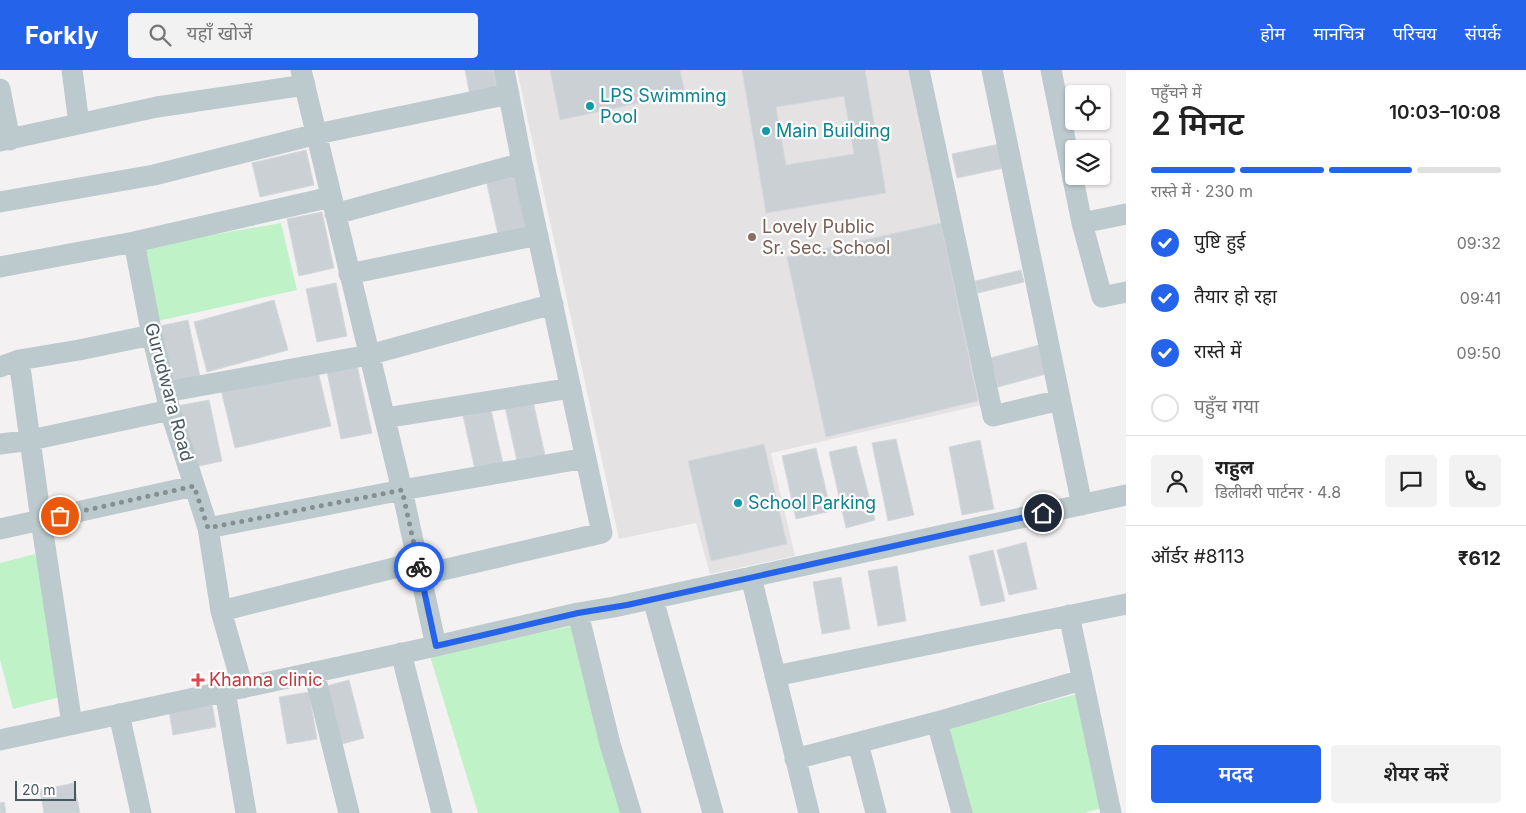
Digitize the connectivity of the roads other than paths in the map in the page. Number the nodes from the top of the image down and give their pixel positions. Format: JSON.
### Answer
{"nodes":[{"id":1,"x":72,"y":70,"type":"edge"},
{"id":2,"x":504,"y":70,"type":"edge"},
{"id":3,"x":919,"y":70,"type":"edge"},
{"id":4,"x":992,"y":70,"type":"edge"},
{"id":5,"x":1051,"y":70,"type":"edge"},
{"id":6,"x":306,"y":74,"type":"edge"},
{"id":7,"x":0,"y":88,"type":"edge"},
{"id":8,"x":509,"y":94,"type":"junction"},
{"id":9,"x":79,"y":124,"type":"junction"},
{"id":10,"x":316,"y":134,"type":"junction"},
{"id":11,"x":5,"y":140,"type":"edge"},
{"id":12,"x":522,"y":163,"type":"junction"},
{"id":13,"x":0,"y":202,"type":"edge"},
{"id":14,"x":333,"y":206,"type":"junction"},
{"id":15,"x":1126,"y":214,"type":"edge"},
{"id":16,"x":1082,"y":223,"type":"junction"},
{"id":17,"x":538,"y":235,"type":"junction"},
{"id":18,"x":134,"y":242,"type":"junction"},
{"id":19,"x":0,"y":267,"type":"edge"},
{"id":20,"x":350,"y":274,"type":"junction"},
{"id":21,"x":1126,"y":292,"type":"edge"},
{"id":22,"x":553,"y":304,"type":"junction"},
{"id":23,"x":152,"y":335,"type":"junction"},
{"id":24,"x":369,"y":354,"type":"junction"},
{"id":25,"x":10,"y":364,"type":"edge"},
{"id":26,"x":572,"y":388,"type":"junction"},
{"id":27,"x":1060,"y":400,"type":"junction"},
{"id":28,"x":168,"y":401,"type":"junction"},
{"id":29,"x":385,"y":418,"type":"junction"},
{"id":30,"x":31,"y":440,"type":"junction"},
{"id":31,"x":0,"y":444,"type":"edge"},
{"id":32,"x":586,"y":458,"type":"junction"},
{"id":33,"x":194,"y":486,"type":"junction"},
{"id":34,"x":402,"y":490,"type":"junction"},
{"id":35,"x":1126,"y":495,"type":"edge"},
{"id":36,"x":1082,"y":504,"type":"junction"},
{"id":37,"x":41,"y":520,"type":"junction"},
{"id":38,"x":208,"y":528,"type":"junction"},
{"id":39,"x":0,"y":529,"type":"edge"},
{"id":40,"x":419,"y":569,"type":"junction"},
{"id":41,"x":751,"y":577,"type":"junction"},
{"id":42,"x":653,"y":599,"type":"junction"},
{"id":43,"x":1126,"y":604,"type":"edge"},
{"id":44,"x":221,"y":611,"type":"junction"},
{"id":45,"x":578,"y":613,"type":"junction"},
{"id":46,"x":1068,"y":616,"type":"junction"},
{"id":47,"x":436,"y":646,"type":"junction"},
{"id":48,"x":400,"y":653,"type":"junction"},
{"id":49,"x":314,"y":672,"type":"junction"},
{"id":50,"x":775,"y":676,"type":"junction"},
{"id":51,"x":1082,"y":680,"type":"junction"},
{"id":52,"x":234,"y":690,"type":"junction"},
{"id":53,"x":119,"y":714,"type":"junction"},
{"id":54,"x":937,"y":722,"type":"junction"},
{"id":55,"x":72,"y":724,"type":"junction"},
{"id":56,"x":0,"y":740,"type":"edge"},
{"id":57,"x":858,"y":743,"type":"junction"},
{"id":58,"x":795,"y":759,"type":"junction"},
{"id":59,"x":1126,"y":808,"type":"edge"},
{"id":60,"x":140,"y":813,"type":"edge"},
{"id":61,"x":246,"y":813,"type":"edge"},
{"id":62,"x":349,"y":813,"type":"edge"},
{"id":63,"x":442,"y":813,"type":"edge"},
{"id":64,"x":631,"y":813,"type":"edge"},
{"id":65,"x":713,"y":813,"type":"edge"},
{"id":66,"x":810,"y":813,"type":"edge"},
{"id":67,"x":876,"y":813,"type":"edge"},
{"id":68,"x":962,"y":813,"type":"edge"},
{"id":69,"x":1110,"y":813,"type":"edge"}],
"edges":[{"from":1,"to":9,"type":"street"},
{"from":2,"to":8,"type":"street"},
{"from":3,"to":27,"type":"street"},
{"from":4,"to":27,"type":"street"},
{"from":5,"to":16,"type":"street"},
{"from":6,"to":9,"type":"street"},
{"from":6,"to":10,"type":"street"},
{"from":7,"to":11,"type":"street"},
{"from":8,"to":10,"type":"street"},
{"from":8,"to":12,"type":"street"},
{"from":9,"to":11,"type":"street"},
{"from":10,"to":13,"type":"street"},
{"from":10,"to":14,"type":"street"},
{"from":12,"to":14,"type":"street"},
{"from":12,"to":17,"type":"street"},
{"from":14,"to":18,"type":"street"},
{"from":14,"to":20,"type":"street"},
{"from":15,"to":16,"type":"street"},
{"from":16,"to":21,"type":"street"},
{"from":17,"to":20,"type":"street"},
{"from":17,"to":22,"type":"street"},
{"from":18,"to":19,"type":"street"},
{"from":18,"to":23,"type":"street","name":"Gurudwara Road"},
{"from":20,"to":24,"type":"street"},
{"from":22,"to":24,"type":"street"},
{"from":22,"to":26,"type":"street"},
{"from":23,"to":25,"type":"street"},
{"from":23,"to":28,"type":"street","name":"Gurudwara Road"},
{"from":24,"to":28,"type":"street"},
{"from":24,"to":29,"type":"street"},
{"from":25,"to":30,"type":"street"},
{"from":26,"to":29,"type":"street"},
{"from":26,"to":32,"type":"street"},
{"from":27,"to":36,"type":"street"},
{"from":28,"to":30,"type":"street"},
{"from":28,"to":33,"type":"street","name":"Gurudwara Road"},
{"from":29,"to":34,"type":"street"},
{"from":30,"to":31,"type":"street"},
{"from":30,"to":37,"type":"street"},
{"from":32,"to":34,"type":"street"},
{"from":32,"to":40,"type":"street"},
{"from":33,"to":37,"type":"street"},
{"from":33,"to":38,"type":"street","name":"Gurudwara Road"},
{"from":34,"to":38,"type":"street"},
{"from":34,"to":40,"type":"street"},
{"from":35,"to":36,"type":"street"},
{"from":36,"to":41,"type":"street"},
{"from":37,"to":39,"type":"street"},
{"from":37,"to":55,"type":"street"},
{"from":38,"to":44,"type":"street","name":"Gurudwara Road"},
{"from":40,"to":44,"type":"street"},
{"from":40,"to":47,"type":"street"},
{"from":41,"to":42,"type":"street"},
{"from":41,"to":50,"type":"street"},
{"from":42,"to":45,"type":"street"},
{"from":42,"to":65,"type":"street"},
{"from":43,"to":46,"type":"street"},
{"from":44,"to":52,"type":"street","name":"Gurudwara Road"},
{"from":45,"to":47,"type":"street"},
{"from":45,"to":64,"type":"street"},
{"from":46,"to":50,"type":"street"},
{"from":46,"to":51,"type":"street"},
{"from":47,"to":48,"type":"street"},
{"from":48,"to":49,"type":"street"},
{"from":48,"to":63,"type":"street"},
{"from":49,"to":52,"type":"street"},
{"from":49,"to":62,"type":"street"},
{"from":50,"to":58,"type":"street"},
{"from":51,"to":54,"type":"street"},
{"from":51,"to":69,"type":"street"},
{"from":52,"to":53,"type":"street"},
{"from":52,"to":61,"type":"street","name":"Gurudwara Road"},
{"from":53,"to":55,"type":"street"},
{"from":53,"to":60,"type":"street"},
{"from":54,"to":57,"type":"street"},
{"from":54,"to":68,"type":"street"},
{"from":55,"to":56,"type":"street"},
{"from":57,"to":58,"type":"street"},
{"from":57,"to":67,"type":"street"},
{"from":58,"to":66,"type":"street"},
{"from":59,"to":69,"type":"street"}]}
